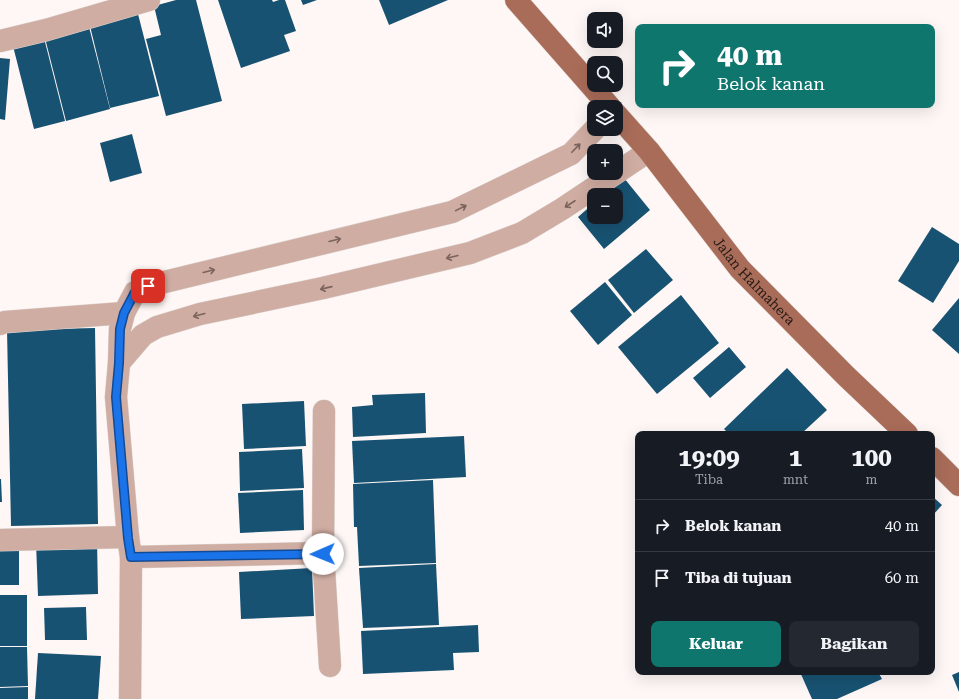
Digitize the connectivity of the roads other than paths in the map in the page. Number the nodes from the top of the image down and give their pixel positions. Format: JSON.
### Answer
{"nodes":[{"id":1,"x":148,"y":0,"type":"edge"},
{"id":2,"x":516,"y":0,"type":"edge"},
{"id":3,"x":0,"y":41,"type":"edge"},
{"id":4,"x":604,"y":100,"type":"edge"},
{"id":5,"x":623,"y":122,"type":"edge"},
{"id":6,"x":588,"y":136,"type":"edge"},
{"id":7,"x":649,"y":151,"type":"junction"},
{"id":8,"x":124,"y":313,"type":"junction"},
{"id":9,"x":0,"y":324,"type":"edge"},
{"id":10,"x":119,"y":363,"type":"junction"},
{"id":11,"x":324,"y":411,"type":"dead end"},
{"id":12,"x":904,"y":431,"type":"edge"},
{"id":13,"x":935,"y":461,"type":"edge"},
{"id":14,"x":959,"y":485,"type":"edge"},
{"id":15,"x":0,"y":540,"type":"edge"},
{"id":16,"x":130,"y":547,"type":"junction"},
{"id":17,"x":323,"y":554,"type":"junction"},
{"id":18,"x":330,"y":666,"type":"dead end"},
{"id":19,"x":130,"y":699,"type":"edge"}],
"edges":[{"from":1,"to":3,"type":"street"},
{"from":2,"to":4,"type":"main road"},
{"from":5,"to":7,"type":"main road","name":"Jalan Halmahera"},
{"from":8,"to":6,"type":"street","one_way":true},
{"from":7,"to":10,"type":"street","one_way":true},
{"from":7,"to":12,"type":"main road","name":"Jalan Halmahera"},
{"from":8,"to":9,"type":"street"},
{"from":8,"to":10,"type":"street"},
{"from":10,"to":16,"type":"street"},
{"from":11,"to":17,"type":"street"},
{"from":13,"to":14,"type":"main road"},
{"from":15,"to":16,"type":"street"},
{"from":16,"to":17,"type":"street"},
{"from":16,"to":19,"type":"street"},
{"from":17,"to":18,"type":"street"}]}
